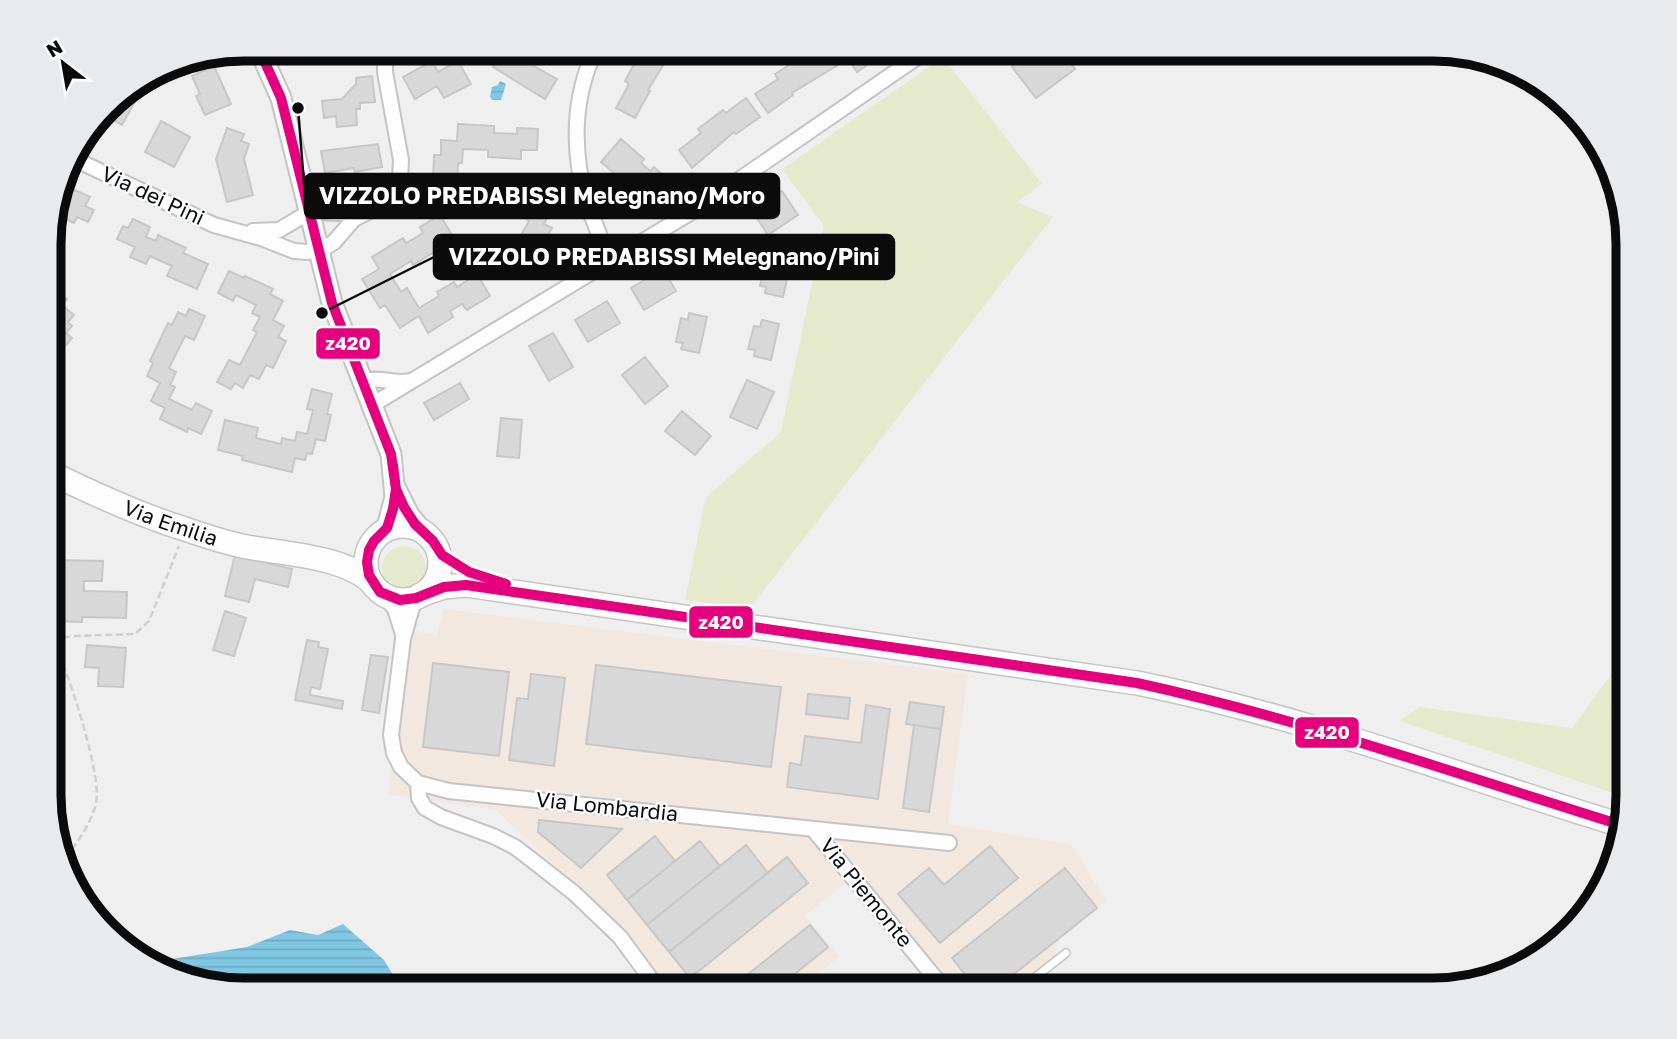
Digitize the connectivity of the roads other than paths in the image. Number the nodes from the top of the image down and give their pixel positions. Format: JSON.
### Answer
{"nodes":[{"id":1,"x":911,"y":61,"type":"edge"},
{"id":2,"x":265,"y":62,"type":"edge"},
{"id":3,"x":385,"y":62,"type":"edge"},
{"id":4,"x":591,"y":62,"type":"edge"},
{"id":5,"x":81,"y":162,"type":"edge"},
{"id":6,"x":367,"y":213,"type":"junction"},
{"id":7,"x":309,"y":214,"type":"junction"},
{"id":8,"x":238,"y":231,"type":"junction"},
{"id":9,"x":317,"y":250,"type":"junction"},
{"id":10,"x":604,"y":265,"type":"junction"},
{"id":11,"x":363,"y":381,"type":"junction"},
{"id":12,"x":410,"y":381,"type":"junction"},
{"id":13,"x":373,"y":405,"type":"junction"},
{"id":14,"x":61,"y":478,"type":"edge"},
{"id":15,"x":396,"y":489,"type":"junction"},
{"id":16,"x":380,"y":535,"type":"junction"},
{"id":17,"x":430,"y":540,"type":"junction"},
{"id":18,"x":296,"y":554,"type":"junction"},
{"id":19,"x":379,"y":589,"type":"junction"},
{"id":20,"x":420,"y":595,"type":"junction"},
{"id":21,"x":540,"y":596,"type":"junction"},
{"id":22,"x":403,"y":639,"type":"junction"},
{"id":23,"x":418,"y":783,"type":"junction"},
{"id":24,"x":1613,"y":822,"type":"edge"},
{"id":25,"x":813,"y":829,"type":"junction"},
{"id":26,"x":949,"y":844,"type":"dead end"},
{"id":27,"x":1066,"y":953,"type":"dead end"},
{"id":28,"x":930,"y":971,"type":"junction"},
{"id":29,"x":922,"y":977,"type":"edge"},
{"id":30,"x":935,"y":977,"type":"edge"},
{"id":31,"x":1035,"y":977,"type":"edge"},
{"id":32,"x":650,"y":978,"type":"edge"}],
"edges":[{"from":1,"to":10,"type":"street"},
{"from":2,"to":7,"type":"street"},
{"from":3,"to":6,"type":"street"},
{"from":4,"to":10,"type":"street"},
{"from":5,"to":8,"type":"street","name":"Via dei Pini"},
{"from":6,"to":7,"type":"street"},
{"from":6,"to":9,"type":"street"},
{"from":7,"to":8,"type":"street","name":"Via dei Pini"},
{"from":7,"to":9,"type":"street"},
{"from":8,"to":9,"type":"street","name":"Via dei Pini"},
{"from":9,"to":11,"type":"street"},
{"from":10,"to":12,"type":"street"},
{"from":11,"to":12,"type":"street"},
{"from":11,"to":13,"type":"street"},
{"from":12,"to":13,"type":"street"},
{"from":13,"to":15,"type":"street"},
{"from":14,"to":18,"type":"main road","name":"Via Emilia"},
{"from":15,"to":16,"type":"street"},
{"from":15,"to":17,"type":"street"},
{"from":16,"to":17,"type":"main road"},
{"from":16,"to":18,"type":"main road","name":"Via Emilia"},
{"from":16,"to":19,"type":"main road"},
{"from":17,"to":20,"type":"main road"},
{"from":17,"to":21,"type":"main road"},
{"from":18,"to":19,"type":"main road","name":"Via Emilia"},
{"from":19,"to":20,"type":"main road"},
{"from":19,"to":22,"type":"street"},
{"from":20,"to":21,"type":"main road"},
{"from":20,"to":22,"type":"street"},
{"from":21,"to":24,"type":"main road"},
{"from":22,"to":23,"type":"street"},
{"from":23,"to":25,"type":"street","name":"Via Lombardia"},
{"from":23,"to":32,"type":"street"},
{"from":25,"to":26,"type":"street","name":"Via Lombardia"},
{"from":25,"to":28,"type":"street","name":"Via Piemonte"},
{"from":27,"to":31,"type":"lane"},
{"from":28,"to":29,"type":"lane"},
{"from":28,"to":30,"type":"street","name":"Via Piemonte"}]}
